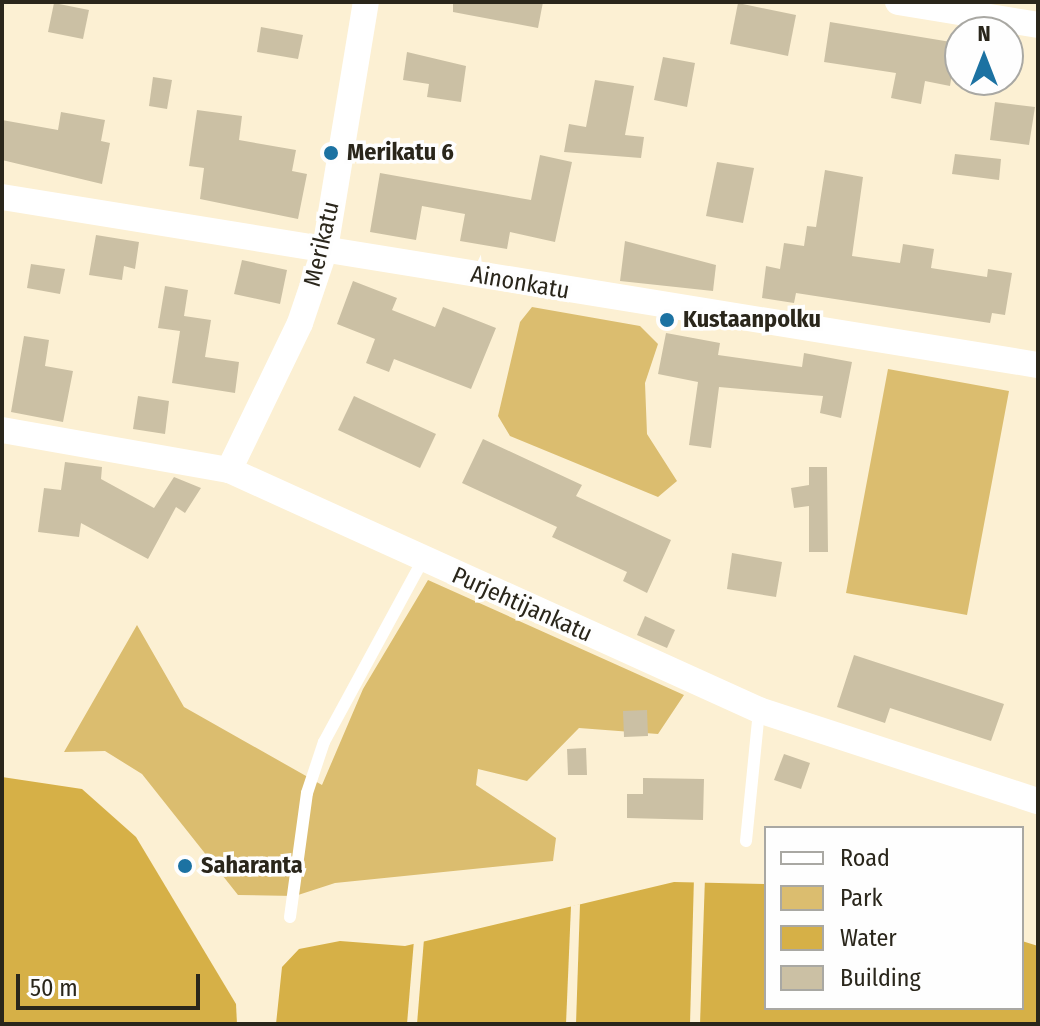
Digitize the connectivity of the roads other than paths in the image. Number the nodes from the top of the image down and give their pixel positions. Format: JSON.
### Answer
{"nodes":[{"id":1,"x":366,"y":2,"type":"edge"},
{"id":2,"x":898,"y":2,"type":"edge"},
{"id":3,"x":1038,"y":25,"type":"edge"},
{"id":4,"x":2,"y":197,"type":"edge"},
{"id":5,"x":325,"y":249,"type":"junction"},
{"id":6,"x":1038,"y":365,"type":"edge"},
{"id":7,"x":2,"y":430,"type":"edge"},
{"id":8,"x":229,"y":470,"type":"junction"},
{"id":9,"x":423,"y":560,"type":"junction"},
{"id":10,"x":759,"y":710,"type":"junction"},
{"id":11,"x":1038,"y":801,"type":"edge"},
{"id":12,"x":746,"y":841,"type":"dead end"},
{"id":13,"x":290,"y":917,"type":"dead end"}],
"edges":[{"from":1,"to":5,"type":"street","name":"Merikatu"},
{"from":2,"to":3,"type":"street"},
{"from":4,"to":5,"type":"street","name":"Ainonkatu"},
{"from":5,"to":6,"type":"street","name":"Ainonkatu"},
{"from":5,"to":8,"type":"street","name":"Merikatu"},
{"from":7,"to":8,"type":"street","name":"Purjehtijankatu"},
{"from":8,"to":9,"type":"street","name":"Purjehtijankatu"},
{"from":9,"to":10,"type":"street","name":"Purjehtijankatu"},
{"from":9,"to":13,"type":"lane"},
{"from":10,"to":11,"type":"street","name":"Purjehtijankatu"},
{"from":10,"to":12,"type":"lane"}]}
